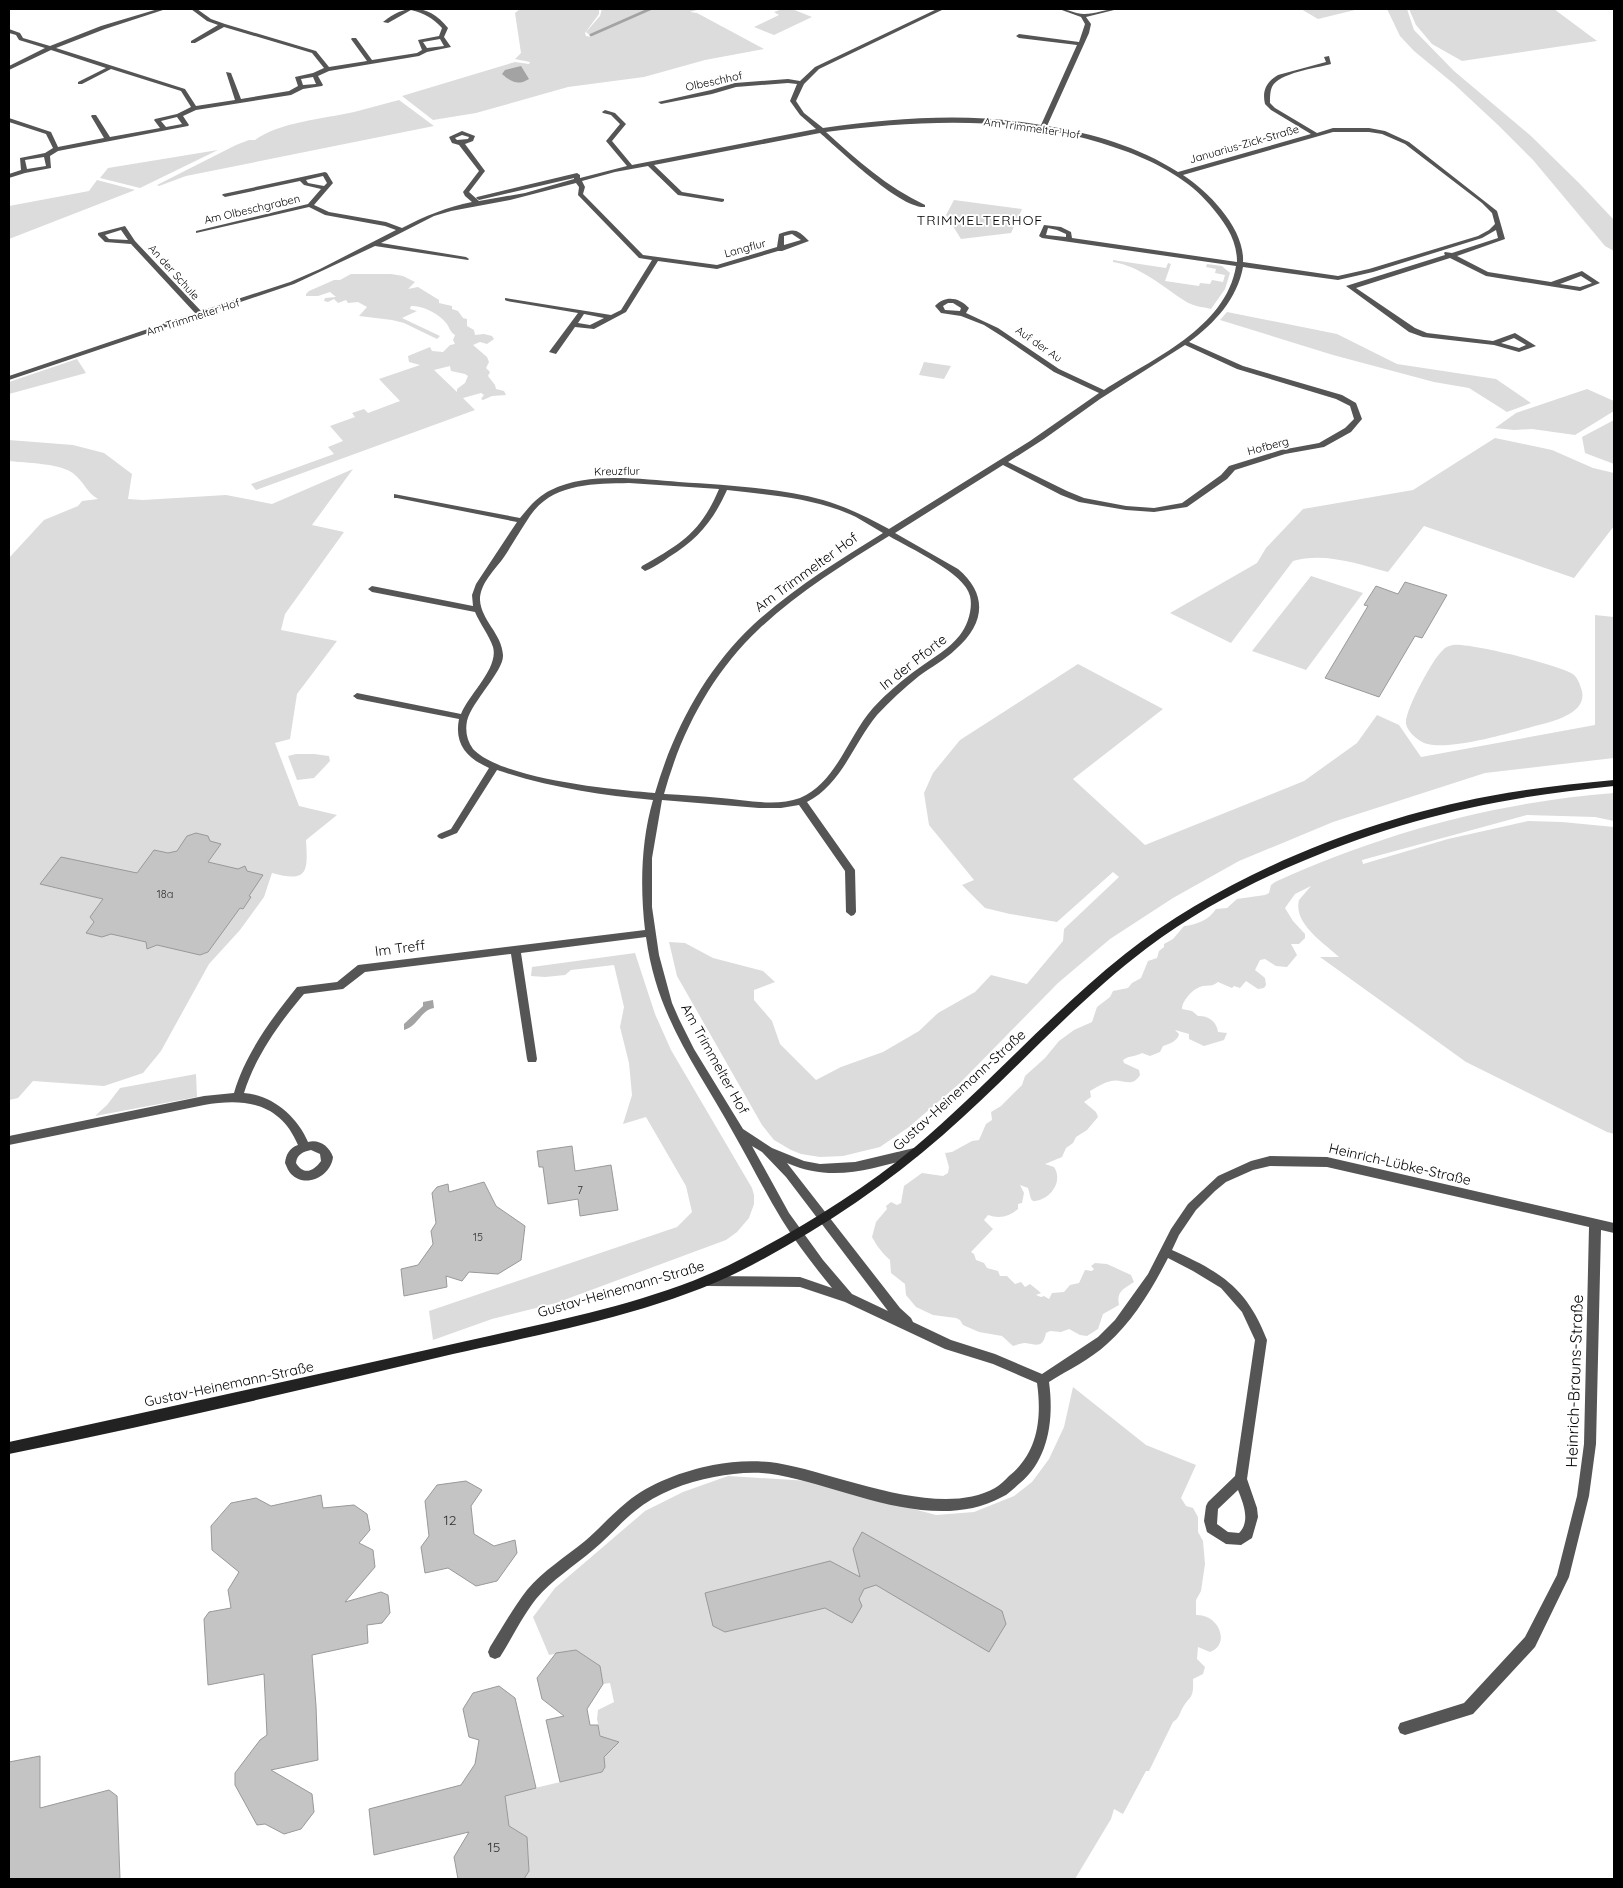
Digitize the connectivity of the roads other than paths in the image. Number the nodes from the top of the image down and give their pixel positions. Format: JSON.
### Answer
{"nodes":[{"id":1,"x":163,"y":9,"type":"edge"},
{"id":2,"x":194,"y":9,"type":"edge"},
{"id":3,"x":409,"y":9,"type":"edge"},
{"id":4,"x":413,"y":9,"type":"edge"},
{"id":5,"x":941,"y":9,"type":"edge"},
{"id":6,"x":1062,"y":9,"type":"edge"},
{"id":7,"x":1115,"y":9,"type":"edge"},
{"id":8,"x":1084,"y":16,"type":"junction"},
{"id":9,"x":386,"y":22,"type":"dead end"},
{"id":10,"x":223,"y":25,"type":"junction"},
{"id":11,"x":9,"y":31,"type":"edge"},
{"id":12,"x":1019,"y":36,"type":"dead end"},
{"id":13,"x":442,"y":38,"type":"junction"},
{"id":14,"x":354,"y":39,"type":"dead end"},
{"id":15,"x":193,"y":42,"type":"dead end"},
{"id":16,"x":1081,"y":44,"type":"junction"},
{"id":17,"x":49,"y":48,"type":"junction"},
{"id":18,"x":426,"y":50,"type":"junction"},
{"id":19,"x":1327,"y":57,"type":"dead end"},
{"id":20,"x":371,"y":62,"type":"junction"},
{"id":21,"x":111,"y":67,"type":"junction"},
{"id":22,"x":9,"y":68,"type":"edge"},
{"id":23,"x":327,"y":69,"type":"junction"},
{"id":24,"x":228,"y":73,"type":"dead end"},
{"id":25,"x":315,"y":75,"type":"junction"},
{"id":26,"x":801,"y":83,"type":"junction"},
{"id":27,"x":80,"y":84,"type":"dead end"},
{"id":28,"x":301,"y":87,"type":"junction"},
{"id":29,"x":239,"y":101,"type":"junction"},
{"id":30,"x":661,"y":102,"type":"dead end"},
{"id":31,"x":194,"y":108,"type":"junction"},
{"id":32,"x":605,"y":112,"type":"dead end"},
{"id":33,"x":179,"y":115,"type":"junction"},
{"id":34,"x":94,"y":116,"type":"dead end"},
{"id":35,"x":9,"y":120,"type":"edge"},
{"id":36,"x":1043,"y":127,"type":"junction"},
{"id":37,"x":164,"y":129,"type":"junction"},
{"id":38,"x":823,"y":130,"type":"junction"},
{"id":39,"x":1316,"y":135,"type":"junction"},
{"id":40,"x":108,"y":140,"type":"junction"},
{"id":41,"x":462,"y":143,"type":"dead end"},
{"id":42,"x":56,"y":149,"type":"junction"},
{"id":43,"x":47,"y":155,"type":"junction"},
{"id":44,"x":650,"y":164,"type":"junction"},
{"id":45,"x":631,"y":167,"type":"junction"},
{"id":46,"x":24,"y":171,"type":"junction"},
{"id":47,"x":1178,"y":174,"type":"junction"},
{"id":48,"x":9,"y":176,"type":"edge"},
{"id":49,"x":577,"y":177,"type":"junction"},
{"id":50,"x":302,"y":179,"type":"junction"},
{"id":51,"x":326,"y":188,"type":"junction"},
{"id":52,"x":225,"y":195,"type":"dead end"},
{"id":53,"x":722,"y":200,"type":"dead end"},
{"id":54,"x":475,"y":201,"type":"junction"},
{"id":55,"x":310,"y":205,"type":"junction"},
{"id":56,"x":923,"y":206,"type":"dead end"},
{"id":57,"x":1497,"y":224,"type":"junction"},
{"id":58,"x":402,"y":230,"type":"junction"},
{"id":59,"x":198,"y":232,"type":"dead end"},
{"id":60,"x":1069,"y":240,"type":"dead end"},
{"id":61,"x":134,"y":242,"type":"dead end"},
{"id":62,"x":373,"y":244,"type":"junction"},
{"id":63,"x":780,"y":250,"type":"dead end"},
{"id":64,"x":1439,"y":250,"type":"junction"},
{"id":65,"x":1451,"y":256,"type":"junction"},
{"id":66,"x":656,"y":259,"type":"junction"},
{"id":67,"x":466,"y":260,"type":"dead end"},
{"id":68,"x":1239,"y":265,"type":"junction"},
{"id":69,"x":1338,"y":278,"type":"junction"},
{"id":70,"x":1553,"y":284,"type":"junction"},
{"id":71,"x":1351,"y":287,"type":"junction"},
{"id":72,"x":507,"y":299,"type":"dead end"},
{"id":73,"x":582,"y":312,"type":"junction"},
{"id":74,"x":962,"y":314,"type":"dead end"},
{"id":75,"x":200,"y":315,"type":"junction"},
{"id":76,"x":612,"y":317,"type":"junction"},
{"id":77,"x":573,"y":325,"type":"junction"},
{"id":78,"x":1184,"y":342,"type":"junction"},
{"id":79,"x":1494,"y":343,"type":"dead end"},
{"id":80,"x":553,"y":352,"type":"dead end"},
{"id":81,"x":9,"y":378,"type":"edge"},
{"id":82,"x":1104,"y":392,"type":"junction"},
{"id":83,"x":1002,"y":462,"type":"junction"},
{"id":84,"x":724,"y":487,"type":"junction"},
{"id":85,"x":397,"y":496,"type":"dead end"},
{"id":86,"x":523,"y":521,"type":"junction"},
{"id":87,"x":888,"y":532,"type":"junction"},
{"id":88,"x":645,"y":568,"type":"dead end"},
{"id":89,"x":372,"y":589,"type":"dead end"},
{"id":90,"x":478,"y":610,"type":"junction"},
{"id":91,"x":357,"y":696,"type":"dead end"},
{"id":92,"x":463,"y":717,"type":"junction"},
{"id":93,"x":494,"y":767,"type":"junction"},
{"id":94,"x":1614,"y":783,"type":"edge"},
{"id":95,"x":657,"y":797,"type":"junction"},
{"id":96,"x":801,"y":800,"type":"junction"},
{"id":97,"x":442,"y":836,"type":"dead end"},
{"id":98,"x":852,"y":912,"type":"dead end"},
{"id":99,"x":650,"y":933,"type":"junction"},
{"id":100,"x":514,"y":950,"type":"junction"},
{"id":101,"x":532,"y":1059,"type":"dead end"},
{"id":102,"x":238,"y":1097,"type":"junction"},
{"id":103,"x":738,"y":1131,"type":"junction"},
{"id":104,"x":9,"y":1142,"type":"edge"},
{"id":105,"x":304,"y":1146,"type":"dead end"},
{"id":106,"x":766,"y":1149,"type":"junction"},
{"id":107,"x":914,"y":1153,"type":"junction"},
{"id":108,"x":822,"y":1217,"type":"junction"},
{"id":109,"x":1595,"y":1223,"type":"junction"},
{"id":110,"x":1614,"y":1228,"type":"edge"},
{"id":111,"x":796,"y":1233,"type":"junction"},
{"id":112,"x":1165,"y":1252,"type":"junction"},
{"id":113,"x":708,"y":1281,"type":"junction"},
{"id":114,"x":848,"y":1298,"type":"junction"},
{"id":115,"x":922,"y":1334,"type":"junction"},
{"id":116,"x":1043,"y":1380,"type":"junction"},
{"id":117,"x":9,"y":1448,"type":"edge"},
{"id":118,"x":1241,"y":1479,"type":"junction"},
{"id":119,"x":495,"y":1652,"type":"dead end"},
{"id":120,"x":1405,"y":1728,"type":"dead end"}],
"edges":[{"from":1,"to":17,"type":"street"},
{"from":2,"to":10,"type":"street"},
{"from":3,"to":9,"type":"street"},
{"from":4,"to":13,"type":"street"},
{"from":5,"to":26,"type":"street"},
{"from":6,"to":8,"type":"street"},
{"from":7,"to":8,"type":"street"},
{"from":8,"to":16,"type":"street"},
{"from":10,"to":15,"type":"street"},
{"from":10,"to":23,"type":"street"},
{"from":11,"to":17,"type":"street"},
{"from":12,"to":16,"type":"street"},
{"from":13,"to":18,"type":"street"},
{"from":13,"to":18,"type":"street"},
{"from":14,"to":20,"type":"street"},
{"from":16,"to":36,"type":"street"},
{"from":17,"to":21,"type":"street"},
{"from":17,"to":22,"type":"street"},
{"from":18,"to":20,"type":"street"},
{"from":19,"to":39,"type":"street","name":"Januarius-Zick-Straße"},
{"from":20,"to":23,"type":"street"},
{"from":21,"to":27,"type":"street"},
{"from":21,"to":31,"type":"street"},
{"from":23,"to":25,"type":"street"},
{"from":24,"to":29,"type":"street"},
{"from":25,"to":28,"type":"street"},
{"from":25,"to":28,"type":"street"},
{"from":26,"to":30,"type":"street","name":"Olbeschhof"},
{"from":26,"to":38,"type":"street"},
{"from":28,"to":29,"type":"street"},
{"from":29,"to":31,"type":"street"},
{"from":31,"to":33,"type":"street"},
{"from":32,"to":45,"type":"street"},
{"from":33,"to":37,"type":"street"},
{"from":33,"to":37,"type":"street"},
{"from":34,"to":40,"type":"street"},
{"from":35,"to":42,"type":"street"},
{"from":36,"to":38,"type":"street","name":"Am Trimmelter Hof"},
{"from":36,"to":47,"type":"street","name":"Am Trimmelter Hof"},
{"from":37,"to":40,"type":"street"},
{"from":38,"to":44,"type":"street","name":"Am Trimmelter Hof"},
{"from":38,"to":56,"type":"street"},
{"from":39,"to":47,"type":"street","name":"Januarius-Zick-Straße"},
{"from":39,"to":57,"type":"street","name":"Januarius-Zick-Straße"},
{"from":40,"to":42,"type":"street"},
{"from":41,"to":54,"type":"street"},
{"from":42,"to":43,"type":"street"},
{"from":43,"to":46,"type":"street"},
{"from":43,"to":46,"type":"street"},
{"from":44,"to":45,"type":"street","name":"Am Trimmelter Hof"},
{"from":44,"to":53,"type":"street"},
{"from":45,"to":49,"type":"street","name":"Am Trimmelter Hof"},
{"from":46,"to":48,"type":"street"},
{"from":47,"to":68,"type":"street","name":"Am Trimmelter Hof"},
{"from":49,"to":54,"type":"street","name":"Am Trimmelter Hof"},
{"from":49,"to":66,"type":"street","name":"Langflur"},
{"from":50,"to":51,"type":"street"},
{"from":50,"to":51,"type":"street","name":"Am Olbeschgraben"},
{"from":50,"to":52,"type":"street","name":"Am Olbeschgraben"},
{"from":51,"to":55,"type":"street","name":"Am Olbeschgraben"},
{"from":54,"to":58,"type":"street","name":"Am Trimmelter Hof"},
{"from":55,"to":58,"type":"street","name":"Am Olbeschgraben"},
{"from":55,"to":59,"type":"street","name":"Am Olbeschgraben"},
{"from":57,"to":64,"type":"street"},
{"from":57,"to":65,"type":"street"},
{"from":58,"to":62,"type":"street","name":"Am Trimmelter Hof"},
{"from":60,"to":68,"type":"street"},
{"from":61,"to":75,"type":"street","name":"An der Schule"},
{"from":62,"to":67,"type":"street"},
{"from":62,"to":75,"type":"street","name":"Am Trimmelter Hof"},
{"from":63,"to":66,"type":"street","name":"Langflur"},
{"from":64,"to":65,"type":"street"},
{"from":64,"to":69,"type":"street"},
{"from":65,"to":70,"type":"street"},
{"from":65,"to":71,"type":"street"},
{"from":66,"to":76,"type":"street"},
{"from":68,"to":69,"type":"street"},
{"from":68,"to":78,"type":"street","name":"Am Trimmelter Hof"},
{"from":69,"to":71,"type":"street"},
{"from":70,"to":70,"type":"street"},
{"from":71,"to":79,"type":"street"},
{"from":72,"to":73,"type":"street"},
{"from":73,"to":76,"type":"street"},
{"from":73,"to":77,"type":"street"},
{"from":74,"to":82,"type":"street","name":"Auf der Au"},
{"from":75,"to":81,"type":"street","name":"Am Trimmelter Hof"},
{"from":76,"to":77,"type":"street"},
{"from":77,"to":80,"type":"street"},
{"from":78,"to":82,"type":"street","name":"Am Trimmelter Hof"},
{"from":78,"to":83,"type":"street","name":"Hofberg"},
{"from":82,"to":83,"type":"street","name":"Am Trimmelter Hof"},
{"from":83,"to":87,"type":"street","name":"Am Trimmelter Hof"},
{"from":84,"to":86,"type":"street","name":"Kreuzflur"},
{"from":84,"to":87,"type":"street","name":"Kreuzflur"},
{"from":84,"to":88,"type":"street"},
{"from":85,"to":86,"type":"street"},
{"from":86,"to":90,"type":"street","name":"Kreuzflur"},
{"from":87,"to":95,"type":"street","name":"Am Trimmelter Hof"},
{"from":87,"to":96,"type":"street","name":"In der Pforte"},
{"from":89,"to":90,"type":"street"},
{"from":90,"to":92,"type":"street"},
{"from":91,"to":92,"type":"street"},
{"from":92,"to":93,"type":"street"},
{"from":93,"to":95,"type":"street"},
{"from":93,"to":97,"type":"street"},
{"from":94,"to":107,"type":"main road","name":"Gustav-Heinemann-Straße"},
{"from":95,"to":96,"type":"street","name":"In der Pforte"},
{"from":95,"to":99,"type":"street","name":"Am Trimmelter Hof"},
{"from":96,"to":98,"type":"street"},
{"from":99,"to":100,"type":"street","name":"Im Treff"},
{"from":99,"to":103,"type":"street","name":"Am Trimmelter Hof"},
{"from":100,"to":101,"type":"street"},
{"from":100,"to":102,"type":"street","name":"Im Treff"},
{"from":102,"to":104,"type":"street"},
{"from":102,"to":105,"type":"street"},
{"from":103,"to":106,"type":"street","name":"Am Trimmelter Hof"},
{"from":103,"to":111,"type":"street","name":"Am Trimmelter Hof"},
{"from":106,"to":107,"type":"street","name":"Am Trimmelter Hof"},
{"from":106,"to":108,"type":"street","name":"Am Trimmelter Hof"},
{"from":107,"to":108,"type":"main road","name":"Gustav-Heinemann-Straße"},
{"from":108,"to":111,"type":"main road","name":"Gustav-Heinemann-Straße"},
{"from":108,"to":115,"type":"street"},
{"from":109,"to":110,"type":"street","name":"Heinrich-Lübke-Straße"},
{"from":109,"to":112,"type":"street","name":"Heinrich-Lübke-Straße"},
{"from":109,"to":120,"type":"street","name":"Heinrich-Brauns-Straße"},
{"from":111,"to":113,"type":"main road","name":"Gustav-Heinemann-Straße"},
{"from":111,"to":114,"type":"street"},
{"from":112,"to":116,"type":"street","name":"Heinrich-Lübke-Straße"},
{"from":112,"to":118,"type":"street"},
{"from":113,"to":114,"type":"street"},
{"from":113,"to":117,"type":"main road","name":"Gustav-Heinemann-Straße"},
{"from":114,"to":115,"type":"street"},
{"from":115,"to":116,"type":"street"},
{"from":116,"to":119,"type":"street"},
{"from":118,"to":118,"type":"street"}]}
